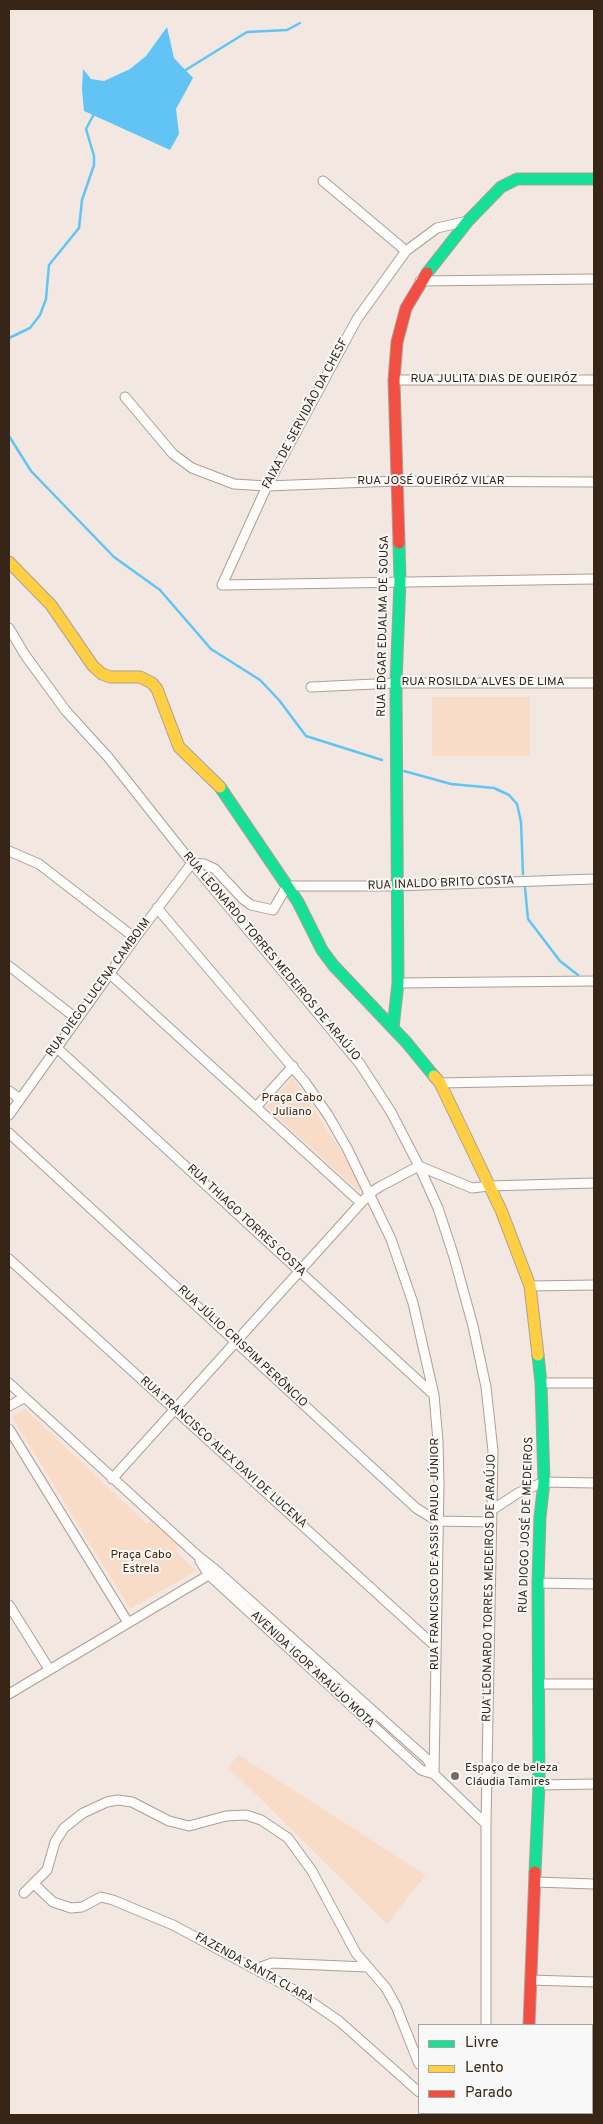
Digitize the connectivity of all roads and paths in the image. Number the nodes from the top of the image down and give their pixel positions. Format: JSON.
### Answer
{"nodes":[{"id":1,"x":594,"y":179,"type":"edge"},
{"id":2,"x":323,"y":181,"type":"dead end"},
{"id":3,"x":468,"y":221,"type":"junction"},
{"id":4,"x":406,"y":251,"type":"junction"},
{"id":5,"x":594,"y":279,"type":"edge"},
{"id":6,"x":420,"y":280,"type":"junction"},
{"id":7,"x":394,"y":380,"type":"junction"},
{"id":8,"x":594,"y":380,"type":"edge"},
{"id":9,"x":125,"y":397,"type":"dead end"},
{"id":10,"x":397,"y":481,"type":"junction"},
{"id":11,"x":594,"y":482,"type":"edge"},
{"id":12,"x":267,"y":486,"type":"junction"},
{"id":13,"x":9,"y":562,"type":"edge"},
{"id":14,"x":594,"y":579,"type":"edge"},
{"id":15,"x":400,"y":581,"type":"junction"},
{"id":16,"x":9,"y":628,"type":"edge"},
{"id":17,"x":594,"y":683,"type":"edge"},
{"id":18,"x":396,"y":684,"type":"junction"},
{"id":19,"x":311,"y":687,"type":"dead end"},
{"id":20,"x":9,"y":851,"type":"edge"},
{"id":21,"x":192,"y":863,"type":"junction"},
{"id":22,"x":594,"y":879,"type":"edge"},
{"id":23,"x":287,"y":886,"type":"junction"},
{"id":24,"x":396,"y":886,"type":"junction"},
{"id":25,"x":157,"y":908,"type":"junction"},
{"id":26,"x":134,"y":938,"type":"junction"},
{"id":27,"x":9,"y":966,"type":"edge"},
{"id":28,"x":109,"y":973,"type":"junction"},
{"id":29,"x":594,"y":981,"type":"edge"},
{"id":30,"x":398,"y":983,"type":"junction"},
{"id":31,"x":77,"y":1020,"type":"junction"},
{"id":32,"x":393,"y":1028,"type":"junction"},
{"id":33,"x":57,"y":1048,"type":"junction"},
{"id":34,"x":293,"y":1066,"type":"junction"},
{"id":35,"x":594,"y":1080,"type":"edge"},
{"id":36,"x":440,"y":1083,"type":"junction"},
{"id":37,"x":9,"y":1091,"type":"edge"},
{"id":38,"x":20,"y":1099,"type":"junction"},
{"id":39,"x":257,"y":1106,"type":"junction"},
{"id":40,"x":9,"y":1115,"type":"edge"},
{"id":41,"x":9,"y":1133,"type":"edge"},
{"id":42,"x":419,"y":1166,"type":"junction"},
{"id":43,"x":594,"y":1183,"type":"edge"},
{"id":44,"x":488,"y":1186,"type":"junction"},
{"id":45,"x":370,"y":1193,"type":"junction"},
{"id":46,"x":361,"y":1203,"type":"junction"},
{"id":47,"x":9,"y":1259,"type":"edge"},
{"id":48,"x":301,"y":1272,"type":"junction"},
{"id":49,"x":594,"y":1285,"type":"edge"},
{"id":50,"x":530,"y":1286,"type":"junction"},
{"id":51,"x":237,"y":1342,"type":"junction"},
{"id":52,"x":9,"y":1383,"type":"edge"},
{"id":53,"x":541,"y":1383,"type":"junction"},
{"id":54,"x":594,"y":1383,"type":"edge"},
{"id":55,"x":434,"y":1395,"type":"junction"},
{"id":56,"x":24,"y":1398,"type":"junction"},
{"id":57,"x":9,"y":1406,"type":"edge"},
{"id":58,"x":176,"y":1410,"type":"junction"},
{"id":59,"x":9,"y":1429,"type":"edge"},
{"id":60,"x":112,"y":1479,"type":"junction"},
{"id":61,"x":544,"y":1482,"type":"junction"},
{"id":62,"x":594,"y":1483,"type":"edge"},
{"id":63,"x":492,"y":1510,"type":"junction"},
{"id":64,"x":437,"y":1521,"type":"junction"},
{"id":65,"x":492,"y":1522,"type":"junction"},
{"id":66,"x":213,"y":1572,"type":"junction"},
{"id":67,"x":538,"y":1583,"type":"junction"},
{"id":68,"x":594,"y":1584,"type":"edge"},
{"id":69,"x":9,"y":1604,"type":"edge"},
{"id":70,"x":127,"y":1622,"type":"junction"},
{"id":71,"x":436,"y":1647,"type":"junction"},
{"id":72,"x":49,"y":1669,"type":"junction"},
{"id":73,"x":538,"y":1684,"type":"junction"},
{"id":74,"x":594,"y":1684,"type":"edge"},
{"id":75,"x":9,"y":1694,"type":"edge"},
{"id":76,"x":434,"y":1774,"type":"junction"},
{"id":77,"x":594,"y":1784,"type":"edge"},
{"id":78,"x":540,"y":1785,"type":"junction"},
{"id":79,"x":486,"y":1824,"type":"junction"},
{"id":80,"x":535,"y":1882,"type":"junction"},
{"id":81,"x":34,"y":1884,"type":"junction"},
{"id":82,"x":594,"y":1884,"type":"edge"},
{"id":83,"x":24,"y":1893,"type":"dead end"},
{"id":84,"x":367,"y":1968,"type":"junction"},
{"id":85,"x":256,"y":1969,"type":"junction"},
{"id":86,"x":530,"y":1980,"type":"junction"},
{"id":87,"x":594,"y":1982,"type":"edge"},
{"id":88,"x":486,"y":2024,"type":"edge"},
{"id":89,"x":529,"y":2024,"type":"edge"},
{"id":90,"x":418,"y":2061,"type":"edge"},
{"id":91,"x":418,"y":2091,"type":"edge"}],
"edges":[{"from":1,"to":3,"type":"street","name":"RUA EDGAR EDJALMA DE SOUSA"},
{"from":2,"to":4,"type":"street"},
{"from":3,"to":4,"type":"street","name":"FAIXA DE SERVIDÃO DA CHESF"},
{"from":3,"to":6,"type":"street","name":"RUA EDGAR EDJALMA DE SOUSA"},
{"from":4,"to":12,"type":"street","name":"FAIXA DE SERVIDÃO DA CHESF"},
{"from":5,"to":6,"type":"street"},
{"from":6,"to":7,"type":"street","name":"RUA EDGAR EDJALMA DE SOUSA"},
{"from":7,"to":8,"type":"street","name":"RUA JULITA DIAS DE QUEIRÓZ"},
{"from":7,"to":10,"type":"street","name":"RUA EDGAR EDJALMA DE SOUSA"},
{"from":9,"to":12,"type":"street","name":"RUA JOSÉ QUEIRÓZ VILAR"},
{"from":10,"to":11,"type":"street","name":"RUA JOSÉ QUEIRÓZ VILAR"},
{"from":10,"to":12,"type":"street","name":"RUA JOSÉ QUEIRÓZ VILAR"},
{"from":10,"to":15,"type":"street","name":"RUA EDGAR EDJALMA DE SOUSA"},
{"from":12,"to":15,"type":"street","name":"FAIXA DE SERVIDÃO DA CHESF"},
{"from":13,"to":23,"type":"street","name":"RUA DIOGO JOSÉ DE MEDEIROS"},
{"from":14,"to":15,"type":"street"},
{"from":15,"to":18,"type":"street","name":"RUA EDGAR EDJALMA DE SOUSA"},
{"from":16,"to":21,"type":"street","name":"RUA LEONARDO TORRES MEDEIROS DE ARAÚJO"},
{"from":17,"to":18,"type":"street","name":"RUA ROSILDA ALVES DE LIMA"},
{"from":18,"to":19,"type":"street","name":"RUA ROSILDA ALVES DE LIMA"},
{"from":18,"to":24,"type":"street","name":"RUA EDGAR EDJALMA DE SOUSA"},
{"from":20,"to":26,"type":"street"},
{"from":21,"to":23,"type":"street"},
{"from":21,"to":25,"type":"street","name":"RUA DIEGO LUCENA CAMBOIM"},
{"from":21,"to":42,"type":"street","name":"RUA LEONARDO TORRES MEDEIROS DE ARAÚJO"},
{"from":22,"to":24,"type":"street","name":"RUA INALDO BRITO COSTA"},
{"from":23,"to":24,"type":"street","name":"RUA INALDO BRITO COSTA"},
{"from":23,"to":32,"type":"street","name":"RUA DIOGO JOSÉ DE MEDEIROS"},
{"from":24,"to":30,"type":"street","name":"RUA EDGAR EDJALMA DE SOUSA"},
{"from":25,"to":26,"type":"street","name":"RUA DIEGO LUCENA CAMBOIM"},
{"from":25,"to":34,"type":"street","name":"RUA FRANCISCO DE ASSIS PAULO JÚNIOR"},
{"from":26,"to":28,"type":"street","name":"RUA DIEGO LUCENA CAMBOIM"},
{"from":27,"to":31,"type":"street"},
{"from":28,"to":31,"type":"street","name":"RUA DIEGO LUCENA CAMBOIM"},
{"from":28,"to":39,"type":"street"},
{"from":29,"to":30,"type":"street"},
{"from":30,"to":32,"type":"street","name":"RUA EDGAR EDJALMA DE SOUSA"},
{"from":31,"to":33,"type":"street","name":"RUA DIEGO LUCENA CAMBOIM"},
{"from":32,"to":36,"type":"street","name":"RUA DIOGO JOSÉ DE MEDEIROS"},
{"from":33,"to":38,"type":"street","name":"RUA DIEGO LUCENA CAMBOIM"},
{"from":33,"to":48,"type":"street","name":"RUA THIAGO TORRES COSTA"},
{"from":34,"to":39,"type":"street"},
{"from":34,"to":45,"type":"street","name":"RUA FRANCISCO DE ASSIS PAULO JÚNIOR"},
{"from":35,"to":36,"type":"street"},
{"from":36,"to":44,"type":"street","name":"RUA DIOGO JOSÉ DE MEDEIROS"},
{"from":37,"to":38,"type":"street"},
{"from":38,"to":40,"type":"street","name":"RUA DIEGO LUCENA CAMBOIM"},
{"from":39,"to":46,"type":"street"},
{"from":41,"to":51,"type":"street","name":"RUA JÚLIO CRISPIM PERÔNCIO"},
{"from":42,"to":44,"type":"street"},
{"from":42,"to":45,"type":"street"},
{"from":42,"to":63,"type":"street","name":"RUA LEONARDO TORRES MEDEIROS DE ARAÚJO"},
{"from":43,"to":44,"type":"street"},
{"from":44,"to":50,"type":"street","name":"RUA DIOGO JOSÉ DE MEDEIROS"},
{"from":45,"to":46,"type":"street"},
{"from":45,"to":55,"type":"street","name":"RUA FRANCISCO DE ASSIS PAULO JÚNIOR"},
{"from":46,"to":48,"type":"street"},
{"from":47,"to":58,"type":"street","name":"RUA FRANCISCO ALEX DAVI DE LUCENA"},
{"from":48,"to":51,"type":"street"},
{"from":48,"to":55,"type":"street","name":"RUA THIAGO TORRES COSTA"},
{"from":49,"to":50,"type":"street"},
{"from":50,"to":53,"type":"street","name":"RUA DIOGO JOSÉ DE MEDEIROS"},
{"from":51,"to":58,"type":"street"},
{"from":51,"to":64,"type":"street","name":"RUA JÚLIO CRISPIM PERÔNCIO"},
{"from":52,"to":56,"type":"street","name":"AVENIDA IGOR ARAÚJO MOTA"},
{"from":53,"to":54,"type":"street"},
{"from":53,"to":61,"type":"street","name":"RUA DIOGO JOSÉ DE MEDEIROS"},
{"from":55,"to":64,"type":"street","name":"RUA FRANCISCO DE ASSIS PAULO JÚNIOR"},
{"from":56,"to":57,"type":"street"},
{"from":56,"to":60,"type":"street","name":"AVENIDA IGOR ARAÚJO MOTA"},
{"from":58,"to":60,"type":"street"},
{"from":58,"to":71,"type":"street","name":"RUA FRANCISCO ALEX DAVI DE LUCENA"},
{"from":59,"to":70,"type":"street"},
{"from":60,"to":66,"type":"street","name":"AVENIDA IGOR ARAÚJO MOTA"},
{"from":61,"to":62,"type":"street"},
{"from":61,"to":63,"type":"street"},
{"from":61,"to":67,"type":"street","name":"RUA DIOGO JOSÉ DE MEDEIROS"},
{"from":63,"to":65,"type":"street","name":"RUA LEONARDO TORRES MEDEIROS DE ARAÚJO"},
{"from":64,"to":65,"type":"street"},
{"from":64,"to":71,"type":"street","name":"RUA FRANCISCO DE ASSIS PAULO JÚNIOR"},
{"from":65,"to":79,"type":"street","name":"RUA LEONARDO TORRES MEDEIROS DE ARAÚJO"},
{"from":66,"to":70,"type":"street"},
{"from":66,"to":76,"type":"street","name":"AVENIDA IGOR ARAÚJO MOTA"},
{"from":67,"to":68,"type":"street"},
{"from":67,"to":73,"type":"street","name":"RUA DIOGO JOSÉ DE MEDEIROS"},
{"from":69,"to":72,"type":"street"},
{"from":70,"to":72,"type":"street"},
{"from":71,"to":76,"type":"street","name":"RUA FRANCISCO DE ASSIS PAULO JÚNIOR"},
{"from":72,"to":75,"type":"street"},
{"from":73,"to":74,"type":"street"},
{"from":73,"to":78,"type":"street","name":"RUA DIOGO JOSÉ DE MEDEIROS"},
{"from":76,"to":79,"type":"street","name":"AVENIDA IGOR ARAÚJO MOTA"},
{"from":77,"to":78,"type":"street"},
{"from":78,"to":80,"type":"street","name":"RUA DIOGO JOSÉ DE MEDEIROS"},
{"from":79,"to":88,"type":"street","name":"RUA LEONARDO TORRES MEDEIROS DE ARAÚJO"},
{"from":80,"to":82,"type":"street"},
{"from":80,"to":86,"type":"street","name":"RUA DIOGO JOSÉ DE MEDEIROS"},
{"from":81,"to":83,"type":"street"},
{"from":81,"to":84,"type":"street"},
{"from":81,"to":85,"type":"street","name":"FAZENDA SANTA CLARA"},
{"from":84,"to":85,"type":"street"},
{"from":84,"to":90,"type":"street"},
{"from":85,"to":91,"type":"street","name":"FAZENDA SANTA CLARA"},
{"from":86,"to":87,"type":"street"},
{"from":86,"to":89,"type":"street","name":"RUA DIOGO JOSÉ DE MEDEIROS"}]}
